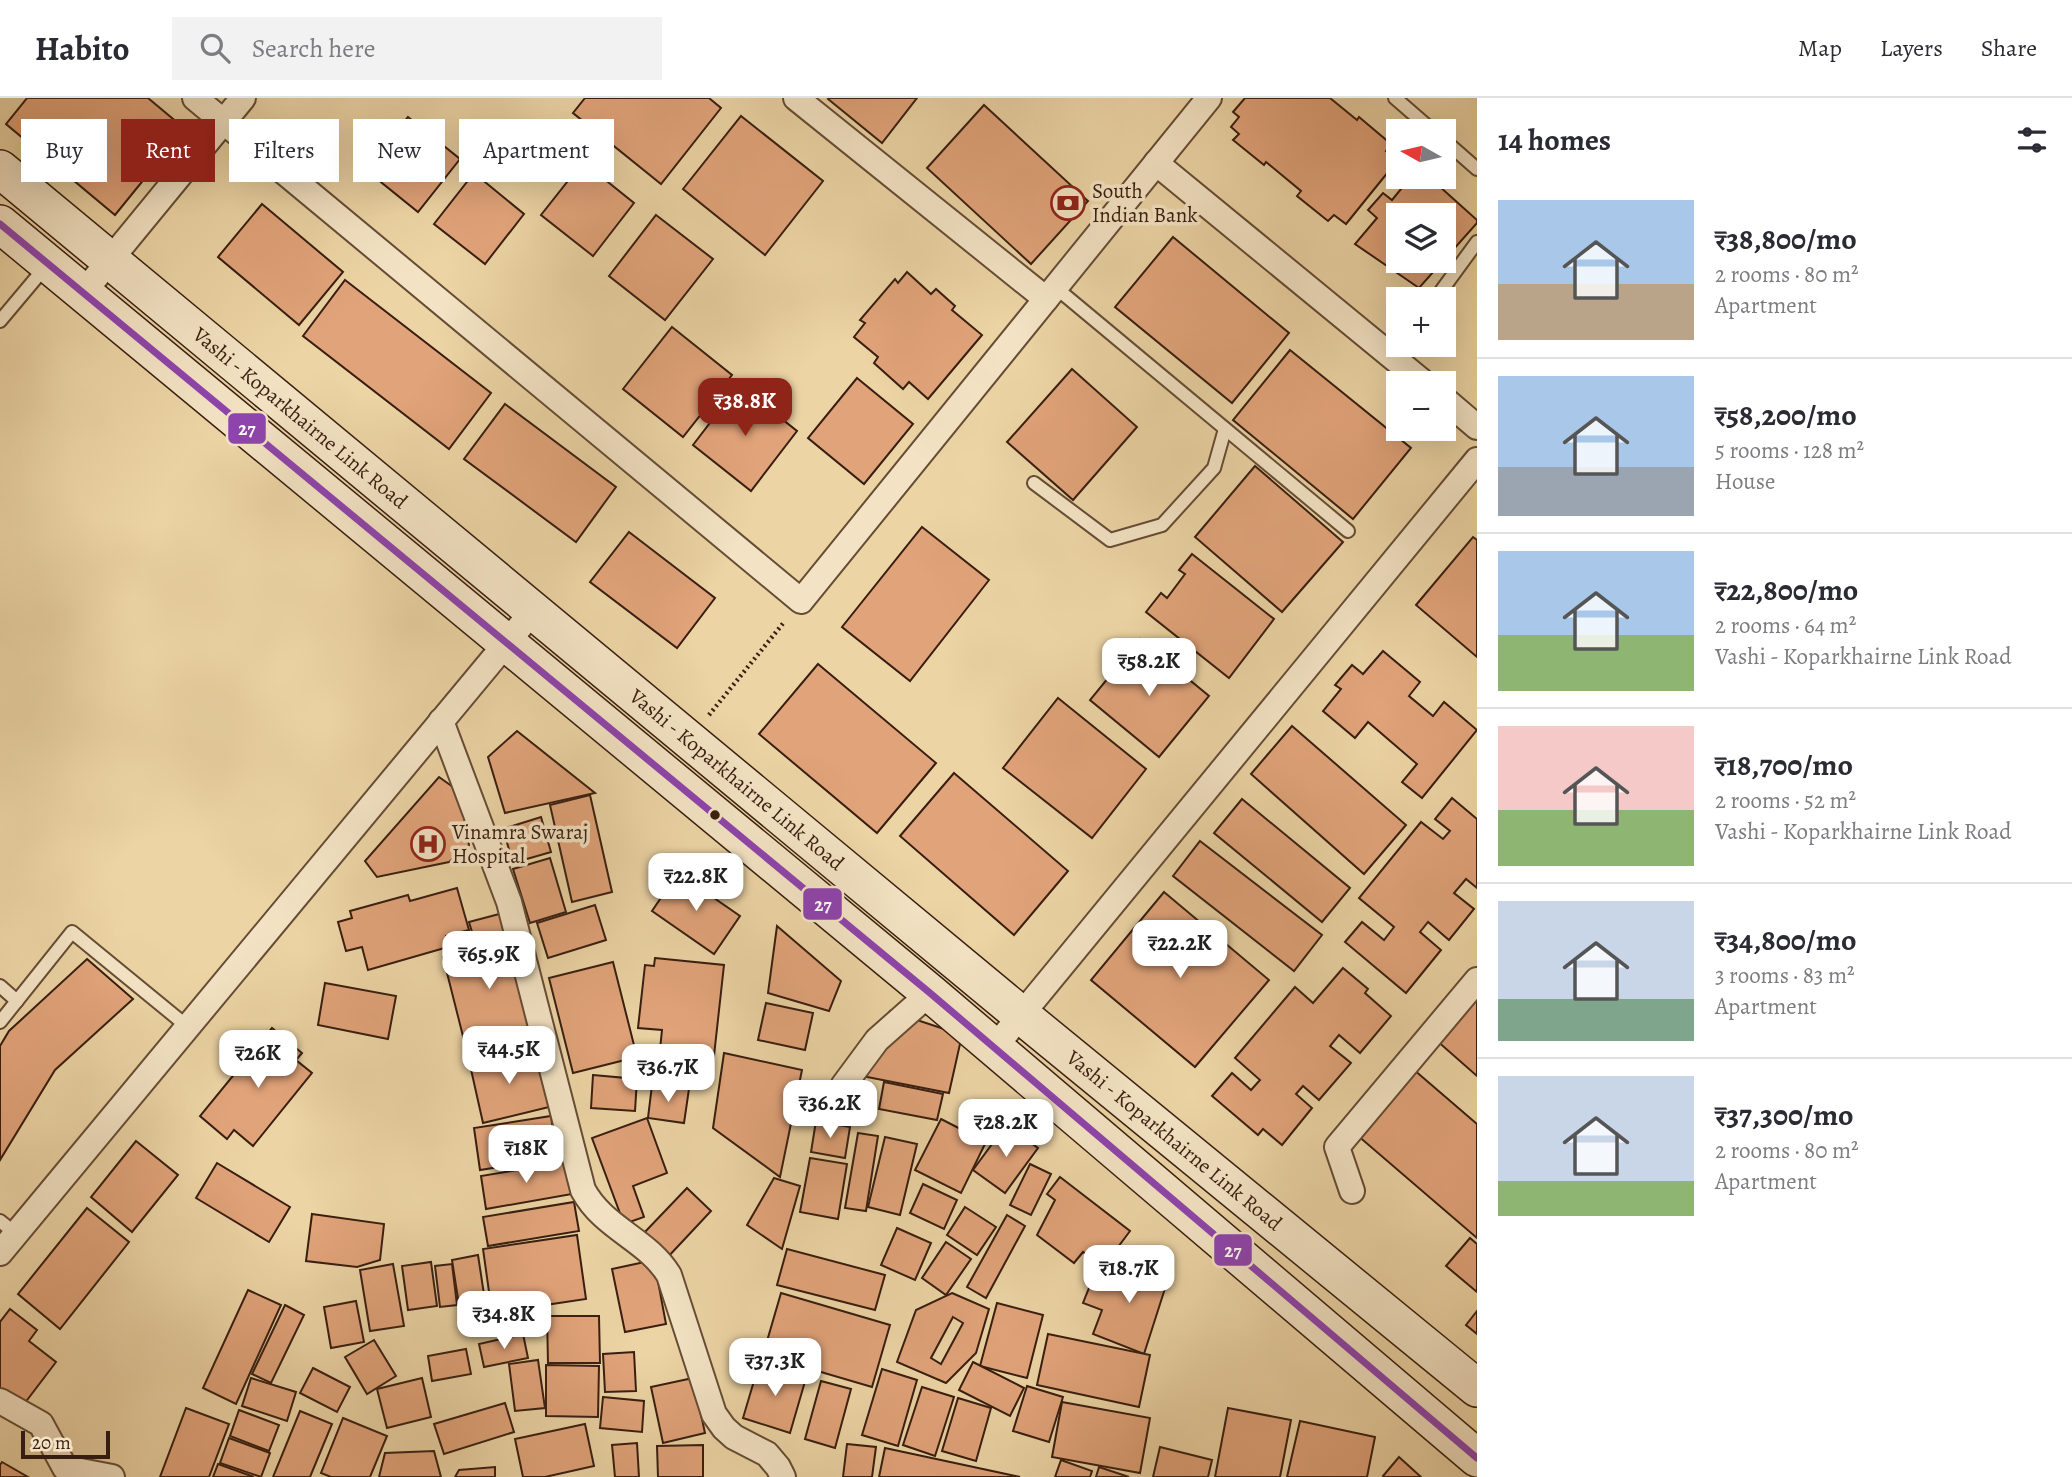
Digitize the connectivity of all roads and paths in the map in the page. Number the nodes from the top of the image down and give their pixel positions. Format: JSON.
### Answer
{"nodes":[{"id":1,"x":195,"y":98,"type":"edge"},
{"id":2,"x":243,"y":98,"type":"edge"},
{"id":3,"x":796,"y":98,"type":"edge"},
{"id":4,"x":1209,"y":98,"type":"edge"},
{"id":5,"x":1395,"y":98,"type":"edge"},
{"id":6,"x":1419,"y":119,"type":"edge"},
{"id":7,"x":223,"y":121,"type":"junction"},
{"id":8,"x":1456,"y":151,"type":"edge"},
{"id":9,"x":1157,"y":163,"type":"junction"},
{"id":10,"x":0,"y":169,"type":"edge"},
{"id":11,"x":1477,"y":169,"type":"edge"},
{"id":12,"x":0,"y":224,"type":"edge"},
{"id":13,"x":1477,"y":242,"type":"edge"},
{"id":14,"x":110,"y":260,"type":"junction"},
{"id":15,"x":48,"y":264,"type":"junction"},
{"id":16,"x":1444,"y":287,"type":"edge"},
{"id":17,"x":83,"y":293,"type":"junction"},
{"id":18,"x":1051,"y":293,"type":"junction"},
{"id":19,"x":0,"y":321,"type":"edge"},
{"id":20,"x":1409,"y":371,"type":"edge"},
{"id":21,"x":1456,"y":409,"type":"edge"},
{"id":22,"x":1477,"y":427,"type":"edge"},
{"id":23,"x":1225,"y":429,"type":"junction"},
{"id":24,"x":1477,"y":460,"type":"edge"},
{"id":25,"x":1034,"y":483,"type":"dead end"},
{"id":26,"x":1348,"y":531,"type":"dead end"},
{"id":27,"x":533,"y":611,"type":"junction"},
{"id":28,"x":790,"y":615,"type":"dead end"},
{"id":29,"x":506,"y":643,"type":"junction"},
{"id":30,"x":441,"y":721,"type":"junction"},
{"id":31,"x":689,"y":740,"type":"junction"},
{"id":32,"x":1477,"y":980,"type":"edge"},
{"id":33,"x":0,"y":986,"type":"edge"},
{"id":34,"x":930,"y":993,"type":"junction"},
{"id":35,"x":17,"y":1001,"type":"junction"},
{"id":36,"x":1021,"y":1015,"type":"junction"},
{"id":37,"x":0,"y":1022,"type":"edge"},
{"id":38,"x":188,"y":1027,"type":"junction"},
{"id":39,"x":994,"y":1048,"type":"junction"},
{"id":40,"x":843,"y":1086,"type":"dead end"},
{"id":41,"x":1352,"y":1191,"type":"dead end"},
{"id":42,"x":5,"y":1236,"type":"edge"},
{"id":43,"x":1477,"y":1388,"type":"edge"},
{"id":44,"x":0,"y":1401,"type":"edge"},
{"id":45,"x":1477,"y":1458,"type":"edge"},
{"id":46,"x":112,"y":1477,"type":"edge"},
{"id":47,"x":783,"y":1477,"type":"edge"}],
"edges":[{"from":1,"to":7,"type":"street"},
{"from":2,"to":7,"type":"street"},
{"from":3,"to":18,"type":"street"},
{"from":4,"to":9,"type":"street"},
{"from":5,"to":6,"type":"lane"},
{"from":7,"to":14,"type":"street"},
{"from":7,"to":18,"type":"street"},
{"from":8,"to":11,"type":"lane"},
{"from":9,"to":18,"type":"street"},
{"from":9,"to":20,"type":"street"},
{"from":10,"to":14,"type":"main road","name":"Vashi - Koparkhairne Link Road"},
{"from":12,"to":15,"type":"main road","name":"Vashi - Koparkhairne Link Road"},
{"from":13,"to":16,"type":"lane"},
{"from":14,"to":17,"type":"street"},
{"from":14,"to":27,"type":"main road","name":"Vashi - Koparkhairne Link Road"},
{"from":15,"to":17,"type":"main road","name":"Vashi - Koparkhairne Link Road"},
{"from":15,"to":19,"type":"lane"},
{"from":17,"to":29,"type":"main road","name":"Vashi - Koparkhairne Link Road"},
{"from":18,"to":23,"type":"lane"},
{"from":21,"to":22,"type":"street"},
{"from":23,"to":25,"type":"lane"},
{"from":23,"to":26,"type":"lane"},
{"from":24,"to":36,"type":"street"},
{"from":27,"to":29,"type":"street"},
{"from":27,"to":31,"type":"main road","name":"Vashi - Koparkhairne Link Road"},
{"from":28,"to":31,"type":"path"},
{"from":29,"to":30,"type":"street"},
{"from":29,"to":34,"type":"main road","name":"Vashi - Koparkhairne Link Road"},
{"from":30,"to":38,"type":"street"},
{"from":30,"to":47,"type":"street"},
{"from":31,"to":36,"type":"main road","name":"Vashi - Koparkhairne Link Road"},
{"from":32,"to":41,"type":"street"},
{"from":33,"to":35,"type":"lane"},
{"from":34,"to":39,"type":"main road","name":"Vashi - Koparkhairne Link Road"},
{"from":34,"to":40,"type":"street"},
{"from":35,"to":37,"type":"lane"},
{"from":35,"to":38,"type":"lane"},
{"from":36,"to":39,"type":"street"},
{"from":36,"to":43,"type":"main road","name":"Vashi - Koparkhairne Link Road"},
{"from":38,"to":42,"type":"street"},
{"from":39,"to":45,"type":"main road","name":"Vashi - Koparkhairne Link Road"},
{"from":44,"to":46,"type":"street"}]}
